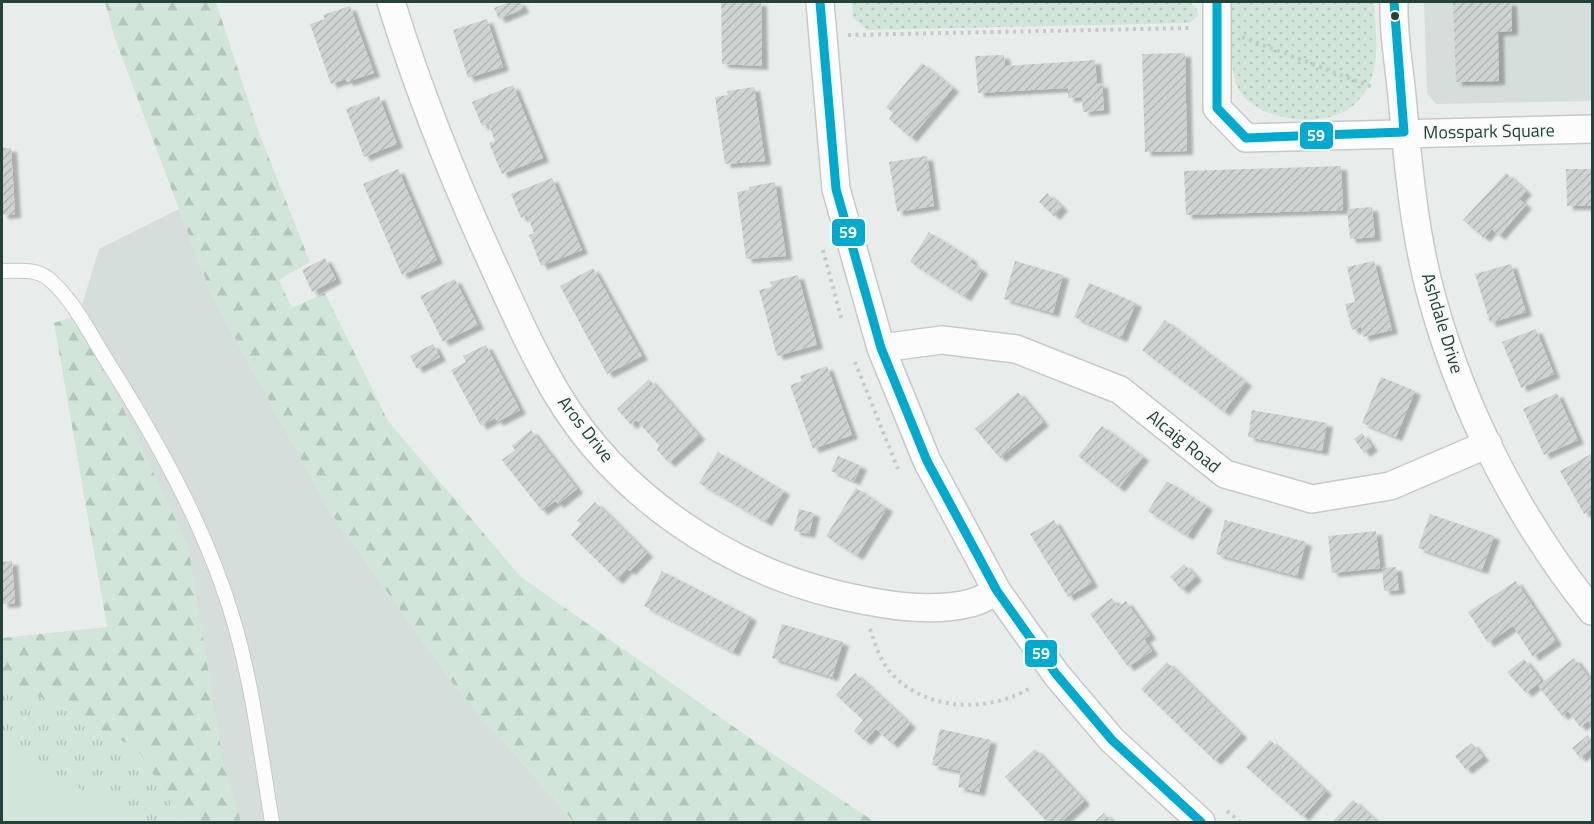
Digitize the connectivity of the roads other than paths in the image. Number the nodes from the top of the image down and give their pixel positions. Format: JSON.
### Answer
{"nodes":[{"id":1,"x":391,"y":2,"type":"edge"},
{"id":2,"x":820,"y":2,"type":"edge"},
{"id":3,"x":1394,"y":2,"type":"edge"},
{"id":4,"x":1217,"y":14,"type":"edge"},
{"id":5,"x":1593,"y":129,"type":"edge"},
{"id":6,"x":1404,"y":132,"type":"junction"},
{"id":7,"x":2,"y":271,"type":"edge"},
{"id":8,"x":882,"y":348,"type":"junction"},
{"id":9,"x":1488,"y":444,"type":"junction"},
{"id":10,"x":997,"y":591,"type":"junction"},
{"id":11,"x":1593,"y":611,"type":"edge"},
{"id":12,"x":272,"y":822,"type":"edge"},
{"id":13,"x":1201,"y":822,"type":"edge"}],
"edges":[{"from":1,"to":10,"type":"street","name":"Aros Drive"},
{"from":2,"to":8,"type":"street"},
{"from":3,"to":6,"type":"street","name":"Ashdale Drive"},
{"from":4,"to":6,"type":"street","name":"Mosspark Square"},
{"from":5,"to":6,"type":"street","name":"Mosspark Square"},
{"from":6,"to":9,"type":"street","name":"Ashdale Drive"},
{"from":7,"to":12,"type":"lane"},
{"from":8,"to":9,"type":"street","name":"Alcaig Road"},
{"from":8,"to":10,"type":"street"},
{"from":9,"to":11,"type":"street","name":"Ashdale Drive"},
{"from":10,"to":13,"type":"street"}]}
